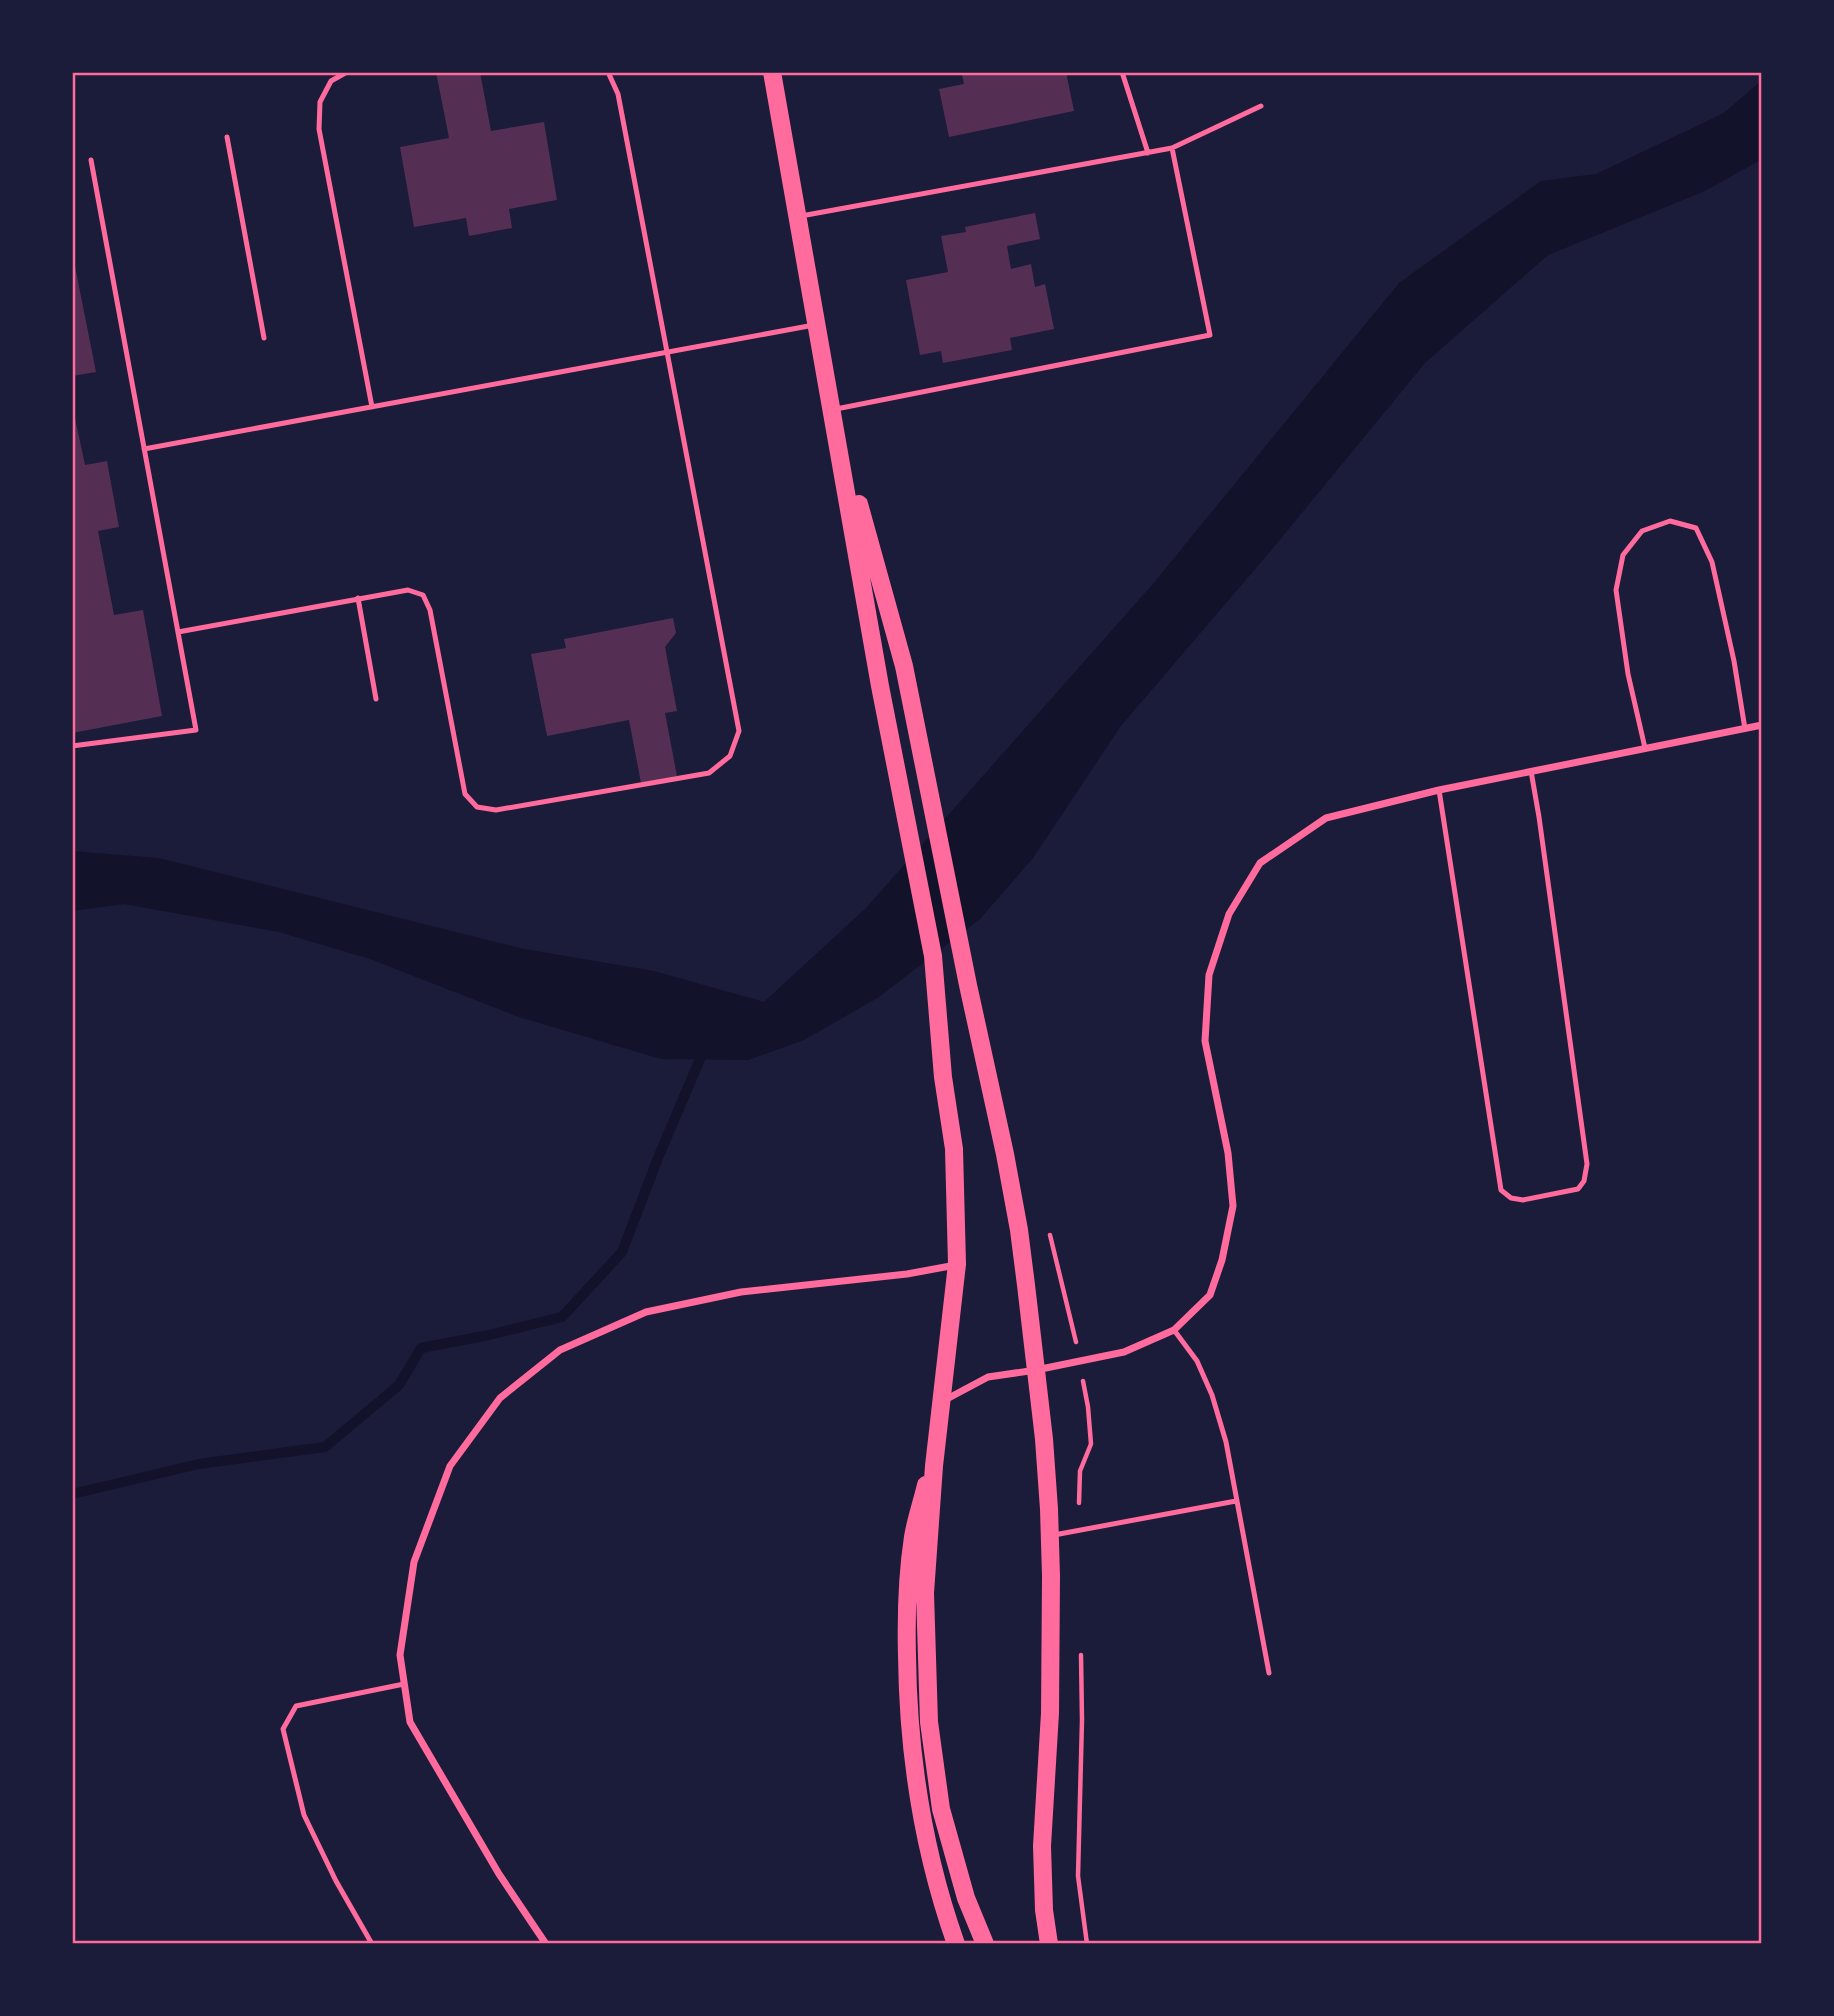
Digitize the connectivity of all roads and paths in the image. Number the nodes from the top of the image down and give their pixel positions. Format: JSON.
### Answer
{"nodes":[{"id":1,"x":347,"y":72,"type":"edge"},
{"id":2,"x":608,"y":72,"type":"edge"},
{"id":3,"x":772,"y":72,"type":"edge"},
{"id":4,"x":1122,"y":72,"type":"edge"},
{"id":5,"x":1261,"y":106,"type":"dead end"},
{"id":6,"x":227,"y":137,"type":"dead end"},
{"id":7,"x":1172,"y":148,"type":"junction"},
{"id":8,"x":1148,"y":153,"type":"junction"},
{"id":9,"x":91,"y":160,"type":"dead end"},
{"id":10,"x":798,"y":216,"type":"junction"},
{"id":11,"x":817,"y":325,"type":"junction"},
{"id":12,"x":264,"y":338,"type":"dead end"},
{"id":13,"x":666,"y":353,"type":"junction"},
{"id":14,"x":372,"y":407,"type":"junction"},
{"id":15,"x":833,"y":409,"type":"junction"},
{"id":16,"x":144,"y":449,"type":"junction"},
{"id":17,"x":358,"y":598,"type":"junction"},
{"id":18,"x":178,"y":632,"type":"junction"},
{"id":19,"x":376,"y":699,"type":"dead end"},
{"id":20,"x":1762,"y":725,"type":"edge"},
{"id":21,"x":1745,"y":729,"type":"junction"},
{"id":22,"x":72,"y":746,"type":"edge"},
{"id":23,"x":1645,"y":748,"type":"junction"},
{"id":24,"x":1531,"y":771,"type":"junction"},
{"id":25,"x":1438,"y":790,"type":"junction"},
{"id":26,"x":957,"y":1264,"type":"junction"},
{"id":27,"x":1174,"y":1330,"type":"junction"},
{"id":28,"x":1036,"y":1370,"type":"junction"},
{"id":29,"x":942,"y":1402,"type":"junction"},
{"id":30,"x":1088,"y":1407,"type":"dead end"},
{"id":31,"x":937,"y":1444,"type":"junction"},
{"id":32,"x":1236,"y":1501,"type":"junction"},
{"id":33,"x":1080,"y":1530,"type":"junction"},
{"id":34,"x":1050,"y":1536,"type":"junction"},
{"id":35,"x":1081,"y":1652,"type":"dead end"},
{"id":36,"x":1269,"y":1673,"type":"dead end"},
{"id":37,"x":404,"y":1684,"type":"junction"},
{"id":38,"x":544,"y":1941,"type":"edge"},
{"id":39,"x":372,"y":1944,"type":"edge"},
{"id":40,"x":534,"y":1944,"type":"edge"},
{"id":41,"x":956,"y":1944,"type":"edge"},
{"id":42,"x":985,"y":1944,"type":"edge"},
{"id":43,"x":1049,"y":1944,"type":"edge"},
{"id":44,"x":1087,"y":1944,"type":"edge"}],
"edges":[{"from":1,"to":14,"type":"lane"},
{"from":2,"to":13,"type":"lane"},
{"from":3,"to":10,"type":"main road"},
{"from":4,"to":8,"type":"lane"},
{"from":5,"to":7,"type":"lane"},
{"from":6,"to":12,"type":"lane"},
{"from":7,"to":8,"type":"lane"},
{"from":7,"to":15,"type":"lane"},
{"from":8,"to":10,"type":"lane"},
{"from":9,"to":16,"type":"lane"},
{"from":10,"to":11,"type":"main road"},
{"from":11,"to":13,"type":"lane"},
{"from":11,"to":15,"type":"main road"},
{"from":13,"to":14,"type":"lane"},
{"from":13,"to":17,"type":"lane"},
{"from":14,"to":16,"type":"lane"},
{"from":15,"to":26,"type":"main road"},
{"from":15,"to":28,"type":"main road"},
{"from":16,"to":18,"type":"lane"},
{"from":17,"to":18,"type":"lane"},
{"from":17,"to":19,"type":"lane"},
{"from":18,"to":22,"type":"lane"},
{"from":20,"to":21,"type":"street"},
{"from":21,"to":23,"type":"street"},
{"from":21,"to":23,"type":"lane"},
{"from":23,"to":24,"type":"street"},
{"from":24,"to":25,"type":"street"},
{"from":24,"to":25,"type":"lane"},
{"from":25,"to":27,"type":"street"},
{"from":26,"to":29,"type":"main road"},
{"from":26,"to":37,"type":"street"},
{"from":27,"to":28,"type":"street"},
{"from":27,"to":32,"type":"lane"},
{"from":28,"to":29,"type":"street"},
{"from":28,"to":34,"type":"main road"},
{"from":29,"to":31,"type":"main road"},
{"from":30,"to":33,"type":"path"},
{"from":31,"to":41,"type":"main road"},
{"from":31,"to":42,"type":"main road"},
{"from":32,"to":33,"type":"lane"},
{"from":32,"to":36,"type":"lane"},
{"from":33,"to":34,"type":"lane"},
{"from":34,"to":43,"type":"main road"},
{"from":35,"to":44,"type":"path"},
{"from":37,"to":38,"type":"street"},
{"from":37,"to":39,"type":"lane"},
{"from":38,"to":40,"type":"lane"}]}
